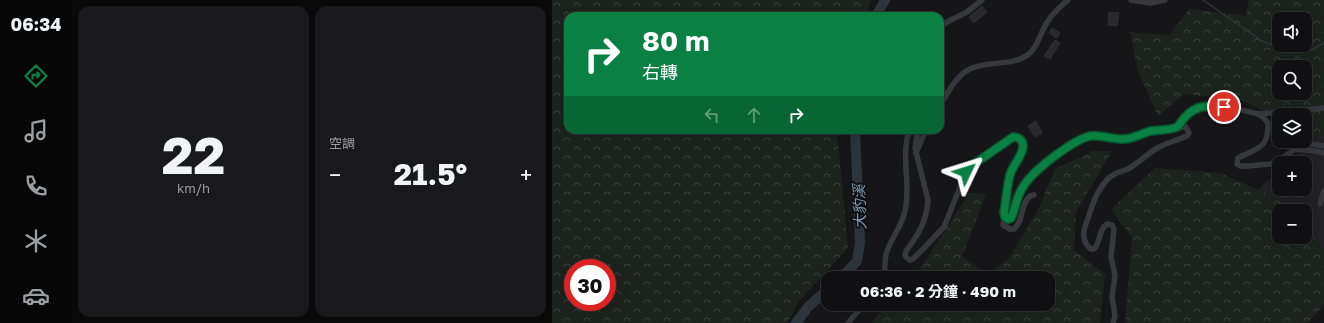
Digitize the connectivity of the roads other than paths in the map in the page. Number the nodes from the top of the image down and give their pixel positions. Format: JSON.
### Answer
{"nodes":[{"id":1,"x":982,"y":0,"type":"edge"},
{"id":2,"x":1068,"y":0,"type":"edge"},
{"id":3,"x":1131,"y":0,"type":"edge"},
{"id":4,"x":1165,"y":0,"type":"edge"},
{"id":5,"x":944,"y":24,"type":"edge"},
{"id":6,"x":944,"y":100,"type":"edge"},
{"id":7,"x":1324,"y":108,"type":"edge"},
{"id":8,"x":1258,"y":114,"type":"junction"},
{"id":9,"x":1177,"y":127,"type":"junction"},
{"id":10,"x":909,"y":134,"type":"edge"},
{"id":11,"x":917,"y":134,"type":"edge"},
{"id":12,"x":924,"y":134,"type":"edge"},
{"id":13,"x":1324,"y":146,"type":"edge"},
{"id":14,"x":1296,"y":149,"type":"junction"},
{"id":15,"x":916,"y":153,"type":"junction"},
{"id":16,"x":1324,"y":153,"type":"edge"},
{"id":17,"x":1324,"y":191,"type":"edge"},
{"id":18,"x":1034,"y":195,"type":"dead end"},
{"id":19,"x":1320,"y":204,"type":"dead end"},
{"id":20,"x":1005,"y":217,"type":"junction"},
{"id":21,"x":886,"y":271,"type":"edge"},
{"id":22,"x":858,"y":311,"type":"edge"},
{"id":23,"x":848,"y":323,"type":"edge"},
{"id":24,"x":1113,"y":323,"type":"edge"}],
"edges":[{"from":1,"to":5,"type":"street"},
{"from":2,"to":6,"type":"street"},
{"from":3,"to":4,"type":"street"},
{"from":7,"to":8,"type":"street"},
{"from":8,"to":9,"type":"street"},
{"from":8,"to":14,"type":"street"},
{"from":9,"to":20,"type":"street"},
{"from":9,"to":24,"type":"street"},
{"from":10,"to":21,"type":"street"},
{"from":11,"to":15,"type":"street"},
{"from":12,"to":15,"type":"street"},
{"from":13,"to":14,"type":"street"},
{"from":14,"to":16,"type":"street"},
{"from":15,"to":20,"type":"street"},
{"from":17,"to":19,"type":"street"},
{"from":18,"to":20,"type":"street"},
{"from":22,"to":23,"type":"street"}]}
